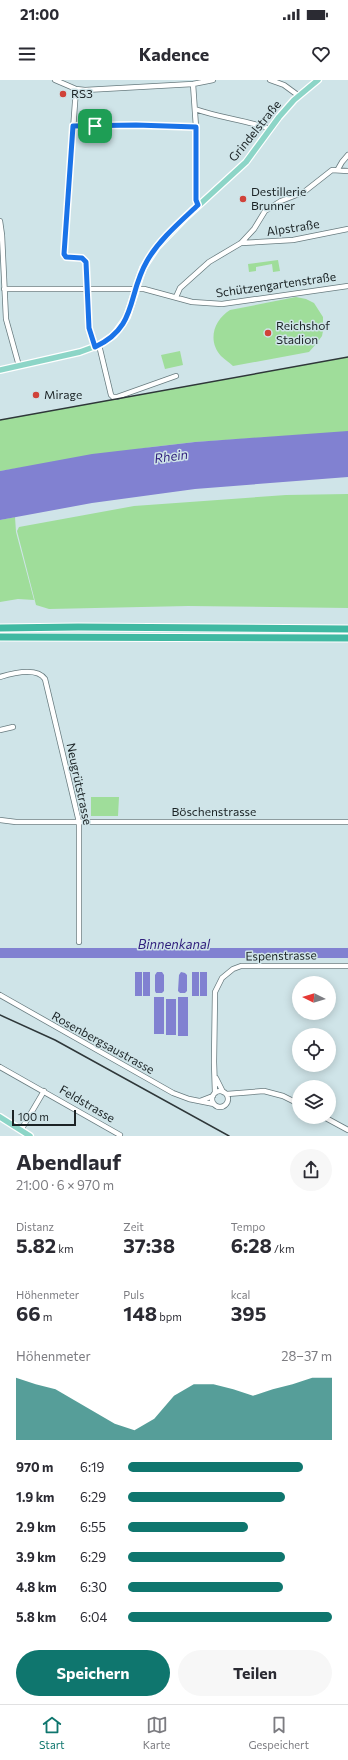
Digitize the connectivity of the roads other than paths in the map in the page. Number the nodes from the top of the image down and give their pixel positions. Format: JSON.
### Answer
{"nodes":[{"id":1,"x":55,"y":80,"type":"edge"},
{"id":2,"x":212,"y":80,"type":"edge"},
{"id":3,"x":270,"y":80,"type":"edge"},
{"id":4,"x":318,"y":80,"type":"edge"},
{"id":5,"x":183,"y":82,"type":"edge"},
{"id":6,"x":193,"y":84,"type":"junction"},
{"id":7,"x":76,"y":89,"type":"junction"},
{"id":8,"x":299,"y":96,"type":"junction"},
{"id":9,"x":195,"y":109,"type":"junction"},
{"id":10,"x":73,"y":126,"type":"junction"},
{"id":11,"x":196,"y":127,"type":"junction"},
{"id":12,"x":270,"y":129,"type":"junction"},
{"id":13,"x":348,"y":155,"type":"edge"},
{"id":14,"x":338,"y":170,"type":"junction"},
{"id":15,"x":348,"y":171,"type":"edge"},
{"id":16,"x":198,"y":205,"type":"junction"},
{"id":17,"x":0,"y":221,"type":"edge"},
{"id":18,"x":348,"y":228,"type":"edge"},
{"id":19,"x":242,"y":243,"type":"junction"},
{"id":20,"x":348,"y":286,"type":"edge"},
{"id":21,"x":2,"y":287,"type":"edge"},
{"id":22,"x":87,"y":289,"type":"junction"},
{"id":23,"x":136,"y":289,"type":"junction"},
{"id":24,"x":176,"y":297,"type":"junction"},
{"id":25,"x":0,"y":318,"type":"edge"},
{"id":26,"x":6,"y":319,"type":"junction"},
{"id":27,"x":97,"y":346,"type":"junction"},
{"id":28,"x":19,"y":366,"type":"junction"},
{"id":29,"x":0,"y":370,"type":"edge"},
{"id":30,"x":176,"y":376,"type":"dead end"},
{"id":31,"x":0,"y":628,"type":"edge"},
{"id":32,"x":348,"y":629,"type":"edge"},
{"id":33,"x":0,"y":637,"type":"edge"},
{"id":34,"x":348,"y":638,"type":"edge"},
{"id":35,"x":0,"y":677,"type":"edge"},
{"id":36,"x":13,"y":726,"type":"dead end"},
{"id":37,"x":0,"y":730,"type":"edge"},
{"id":38,"x":0,"y":820,"type":"edge"},
{"id":39,"x":80,"y":822,"type":"junction"},
{"id":40,"x":348,"y":822,"type":"edge"},
{"id":41,"x":79,"y":942,"type":"dead end"},
{"id":42,"x":348,"y":966,"type":"edge"},
{"id":43,"x":0,"y":995,"type":"edge"},
{"id":44,"x":0,"y":1067,"type":"edge"},
{"id":45,"x":215,"y":1076,"type":"junction"},
{"id":46,"x":44,"y":1091,"type":"junction"},
{"id":47,"x":225,"y":1093,"type":"junction"},
{"id":48,"x":214,"y":1094,"type":"junction"},
{"id":49,"x":238,"y":1094,"type":"junction"},
{"id":50,"x":292,"y":1100,"type":"edge"},
{"id":51,"x":199,"y":1101,"type":"junction"},
{"id":52,"x":228,"y":1101,"type":"junction"},
{"id":53,"x":214,"y":1104,"type":"junction"},
{"id":54,"x":0,"y":1117,"type":"edge"},
{"id":55,"x":336,"y":1124,"type":"edge"},
{"id":56,"x":21,"y":1130,"type":"junction"},
{"id":57,"x":348,"y":1130,"type":"edge"},
{"id":58,"x":120,"y":1135,"type":"edge"},
{"id":59,"x":30,"y":1136,"type":"edge"}],
"edges":[{"from":1,"to":7,"type":"street"},
{"from":2,"to":6,"type":"street"},
{"from":3,"to":8,"type":"street"},
{"from":4,"to":8,"type":"main road","name":"Grindelstraße"},
{"from":5,"to":6,"type":"street"},
{"from":5,"to":7,"type":"street"},
{"from":6,"to":9,"type":"street"},
{"from":7,"to":10,"type":"street"},
{"from":8,"to":12,"type":"main road","name":"Grindelstraße"},
{"from":9,"to":11,"type":"street"},
{"from":9,"to":12,"type":"street"},
{"from":10,"to":11,"type":"street"},
{"from":10,"to":22,"type":"street"},
{"from":11,"to":16,"type":"street"},
{"from":12,"to":16,"type":"main road","name":"Grindelstraße"},
{"from":13,"to":14,"type":"street"},
{"from":14,"to":15,"type":"street"},
{"from":14,"to":19,"type":"street","name":"Alpstraße"},
{"from":16,"to":23,"type":"main road","name":"Grindelstraße"},
{"from":17,"to":21,"type":"street"},
{"from":18,"to":19,"type":"street","name":"Alpstraße"},
{"from":19,"to":24,"type":"street","name":"Alpstraße"},
{"from":20,"to":24,"type":"street","name":"Schützengartenstraße"},
{"from":21,"to":22,"type":"street","name":"Schützengartenstraße"},
{"from":21,"to":26,"type":"street"},
{"from":22,"to":23,"type":"street","name":"Schützengartenstraße"},
{"from":22,"to":27,"type":"street"},
{"from":23,"to":24,"type":"street","name":"Schützengartenstraße"},
{"from":23,"to":27,"type":"main road","name":"Grindelstraße"},
{"from":25,"to":26,"type":"street"},
{"from":26,"to":28,"type":"street"},
{"from":27,"to":28,"type":"main road"},
{"from":27,"to":30,"type":"street"},
{"from":28,"to":29,"type":"main road"},
{"from":31,"to":32,"type":"highway"},
{"from":33,"to":34,"type":"highway"},
{"from":35,"to":39,"type":"street","name":"Neugrütstrasse"},
{"from":36,"to":37,"type":"street"},
{"from":38,"to":39,"type":"street","name":"Böschenstrasse"},
{"from":39,"to":40,"type":"street","name":"Böschenstrasse"},
{"from":39,"to":41,"type":"street","name":"Neugrütstrasse"},
{"from":42,"to":45,"type":"street","name":"Espenstrasse"},
{"from":43,"to":51,"type":"street","name":"Rosenbergsaustrasse"},
{"from":44,"to":46,"type":"street","name":"Feldstrasse"},
{"from":45,"to":47,"type":"street","name":"Espenstrasse"},
{"from":45,"to":48,"type":"street","name":"Espenstrasse"},
{"from":46,"to":56,"type":"street","name":"Feldstrasse"},
{"from":46,"to":58,"type":"street","name":"Feldstrasse"},
{"from":47,"to":48,"type":"street"},
{"from":47,"to":49,"type":"street"},
{"from":47,"to":52,"type":"street"},
{"from":48,"to":51,"type":"street"},
{"from":48,"to":53,"type":"street"},
{"from":49,"to":50,"type":"street"},
{"from":49,"to":52,"type":"street"},
{"from":51,"to":53,"type":"street","name":"Rosenbergsaustrasse"},
{"from":52,"to":53,"type":"street"},
{"from":54,"to":56,"type":"main road"},
{"from":55,"to":57,"type":"street"},
{"from":56,"to":59,"type":"main road"}]}
